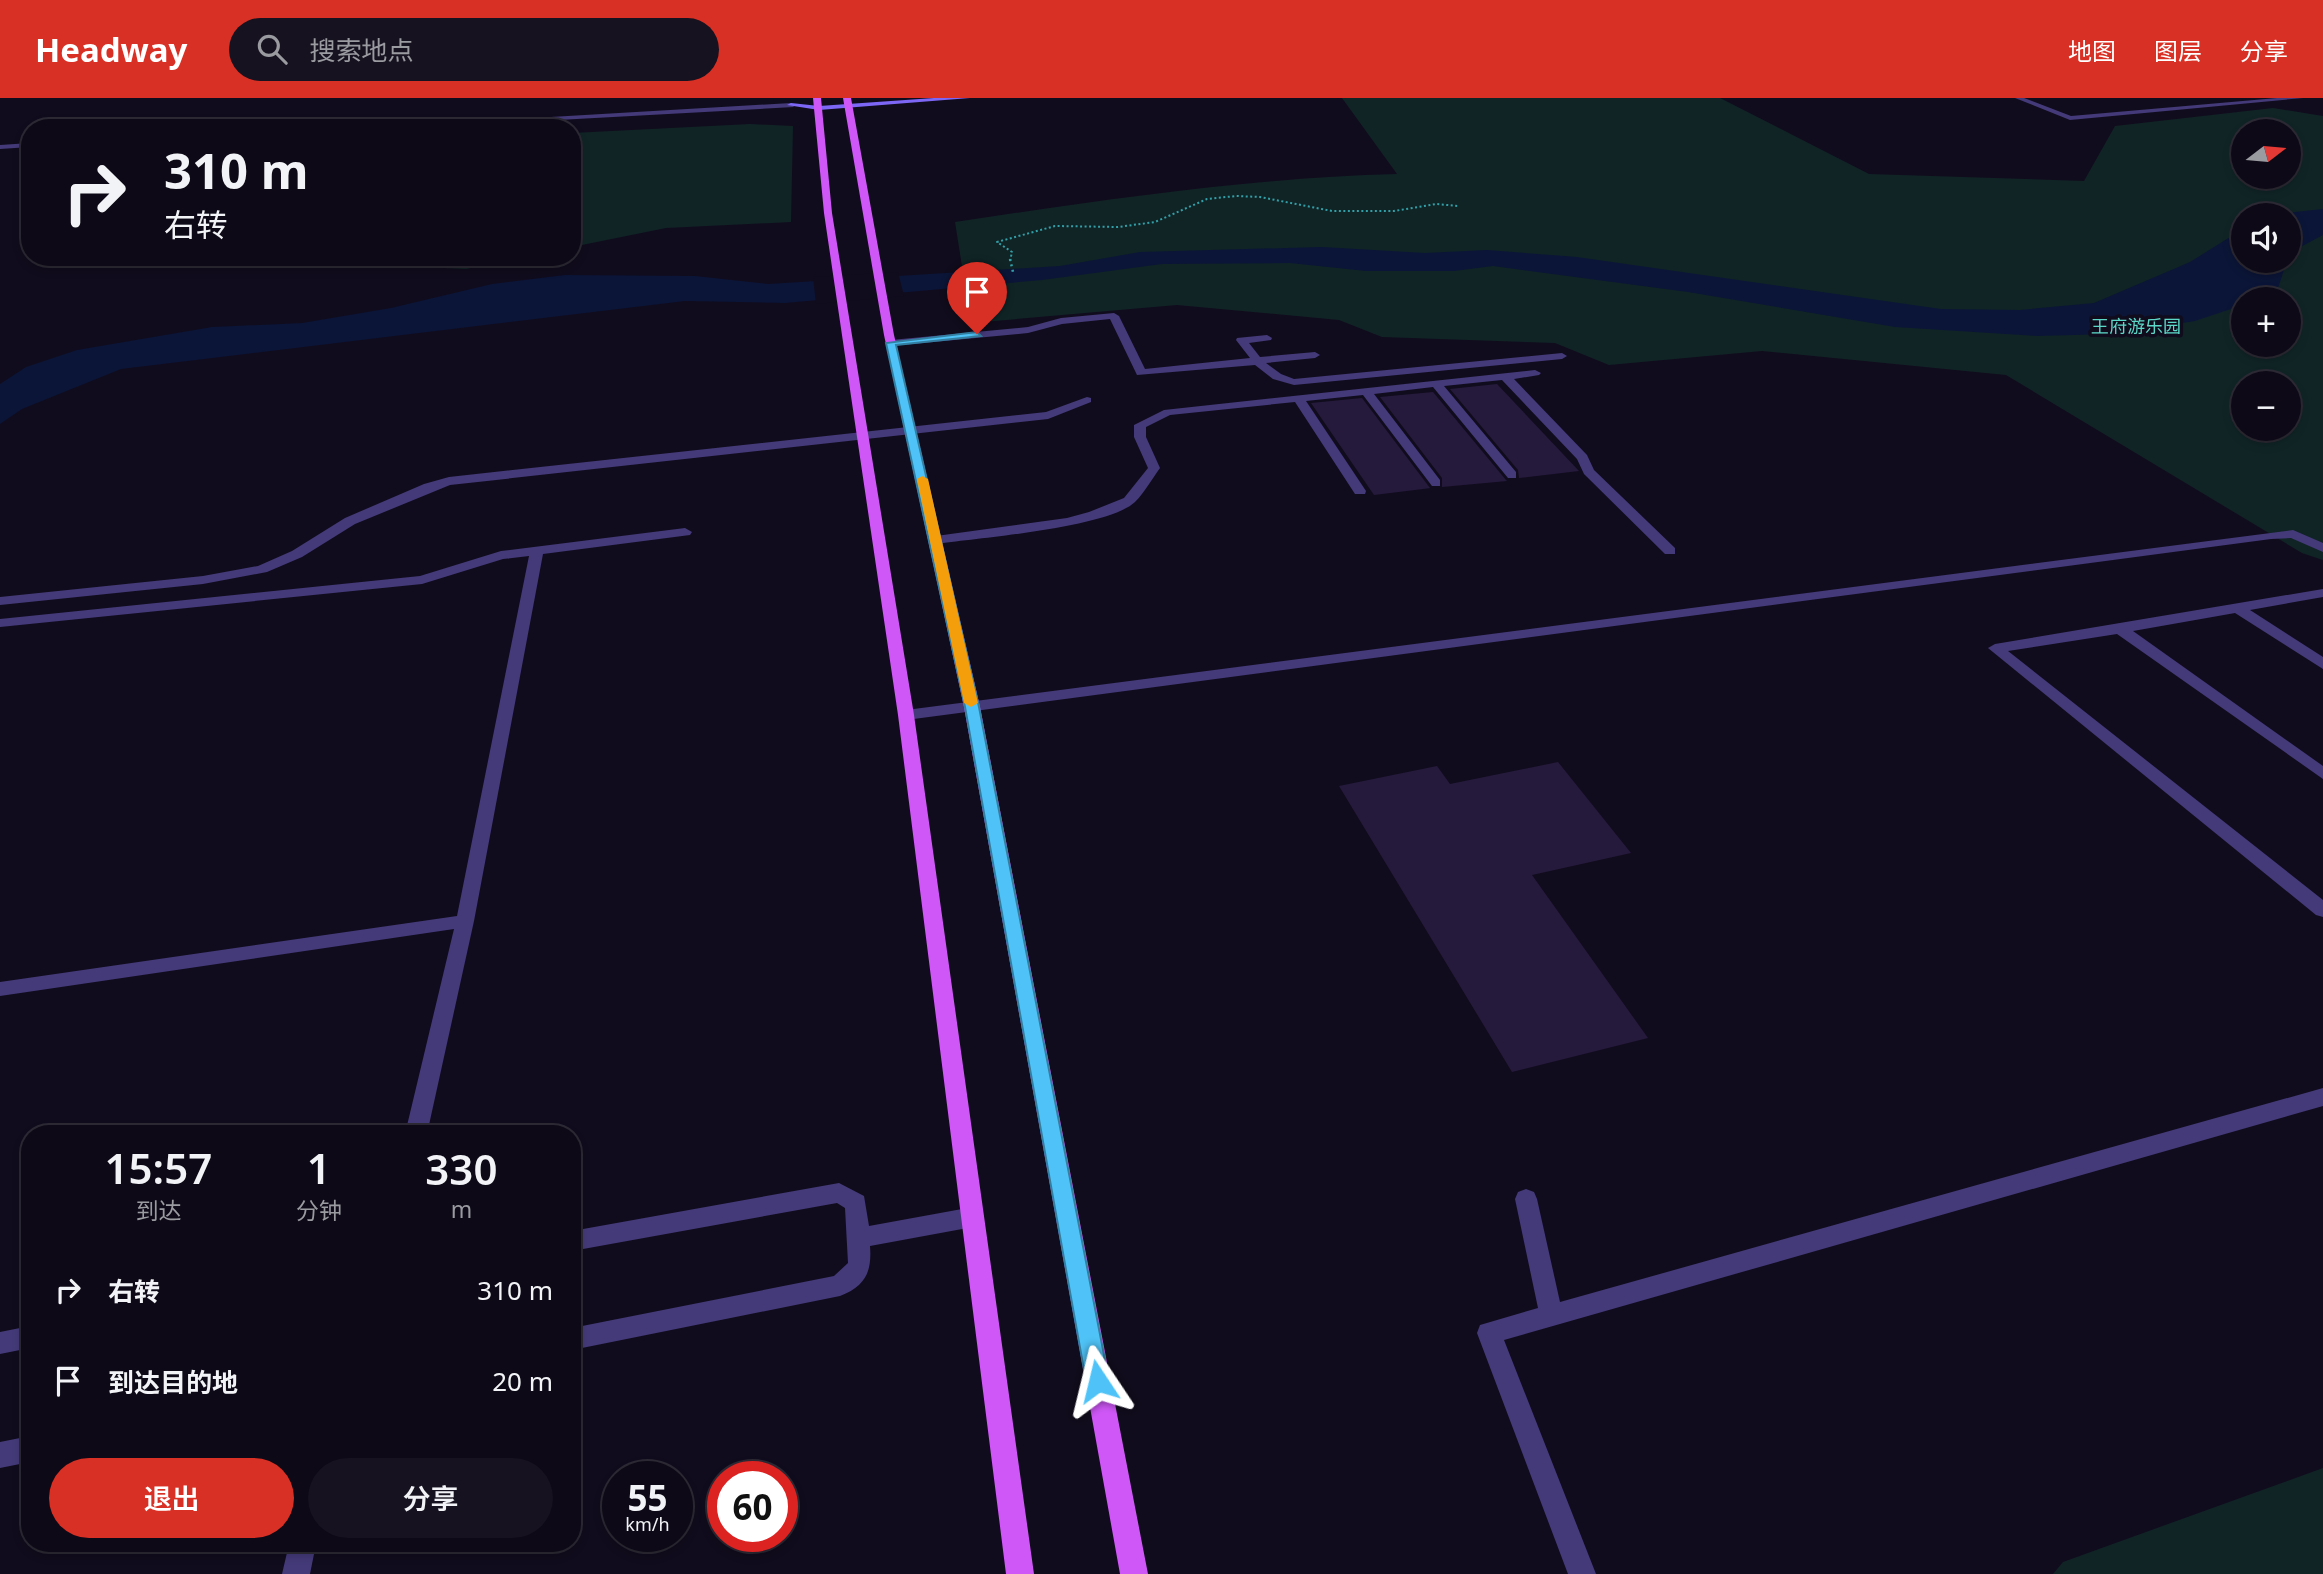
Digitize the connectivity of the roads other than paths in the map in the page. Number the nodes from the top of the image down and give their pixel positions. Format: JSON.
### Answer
{"nodes":[{"id":1,"x":966,"y":98,"type":"edge"},
{"id":2,"x":2018,"y":98,"type":"edge"},
{"id":3,"x":2300,"y":98,"type":"edge"},
{"id":4,"x":848,"y":100,"type":"edge"},
{"id":5,"x":818,"y":102,"type":"edge"},
{"id":6,"x":790,"y":105,"type":"joint"},
{"id":7,"x":531,"y":119,"type":"edge"},
{"id":8,"x":21,"y":146,"type":"edge"},
{"id":9,"x":0,"y":147,"type":"edge"},
{"id":10,"x":1267,"y":338,"type":"dead end"},
{"id":11,"x":890,"y":339,"type":"junction"},
{"id":12,"x":1315,"y":355,"type":"dead end"},
{"id":13,"x":1562,"y":356,"type":"dead end"},
{"id":14,"x":1259,"y":362,"type":"junction"},
{"id":15,"x":1535,"y":373,"type":"dead end"},
{"id":16,"x":1505,"y":376,"type":"junction"},
{"id":17,"x":1435,"y":383,"type":"junction"},
{"id":18,"x":1365,"y":390,"type":"junction"},
{"id":19,"x":1298,"y":397,"type":"junction"},
{"id":20,"x":1087,"y":400,"type":"dead end"},
{"id":21,"x":912,"y":429,"type":"junction"},
{"id":22,"x":862,"y":435,"type":"junction"},
{"id":23,"x":1512,"y":475,"type":"dead end"},
{"id":24,"x":1436,"y":483,"type":"dead end"},
{"id":25,"x":1360,"y":491,"type":"dead end"},
{"id":26,"x":685,"y":532,"type":"dead end"},
{"id":27,"x":936,"y":540,"type":"junction"},
{"id":28,"x":2323,"y":548,"type":"edge"},
{"id":29,"x":537,"y":550,"type":"junction"},
{"id":30,"x":1670,"y":551,"type":"dead end"},
{"id":31,"x":2323,"y":593,"type":"edge"},
{"id":32,"x":0,"y":601,"type":"edge"},
{"id":33,"x":2237,"y":608,"type":"junction"},
{"id":34,"x":0,"y":623,"type":"edge"},
{"id":35,"x":2120,"y":629,"type":"junction"},
{"id":36,"x":2323,"y":664,"type":"edge"},
{"id":37,"x":972,"y":707,"type":"junction"},
{"id":38,"x":906,"y":715,"type":"junction"},
{"id":39,"x":2323,"y":774,"type":"edge"},
{"id":40,"x":2323,"y":910,"type":"edge"},
{"id":41,"x":465,"y":921,"type":"junction"},
{"id":42,"x":0,"y":989,"type":"edge"},
{"id":43,"x":2323,"y":1097,"type":"edge"},
{"id":44,"x":418,"y":1125,"type":"edge"},
{"id":45,"x":1526,"y":1199,"type":"dead end"},
{"id":46,"x":973,"y":1217,"type":"junction"},
{"id":47,"x":859,"y":1238,"type":"junction"},
{"id":48,"x":581,"y":1239,"type":"edge"},
{"id":49,"x":1550,"y":1315,"type":"junction"},
{"id":50,"x":581,"y":1337,"type":"edge"},
{"id":51,"x":21,"y":1339,"type":"edge"},
{"id":52,"x":0,"y":1343,"type":"edge"},
{"id":53,"x":21,"y":1451,"type":"edge"},
{"id":54,"x":0,"y":1455,"type":"edge"},
{"id":55,"x":301,"y":1552,"type":"edge"},
{"id":56,"x":296,"y":1574,"type":"edge"},
{"id":57,"x":1020,"y":1574,"type":"edge"},
{"id":58,"x":1134,"y":1574,"type":"edge"},
{"id":59,"x":1582,"y":1574,"type":"edge"}],
"edges":[{"from":1,"to":4,"type":"main road"},
{"from":2,"to":3,"type":"lane"},
{"from":4,"to":5,"type":"main road"},
{"from":4,"to":11,"type":"main road"},
{"from":5,"to":6,"type":"main road"},
{"from":5,"to":22,"type":"main road"},
{"from":6,"to":7,"type":"street"},
{"from":8,"to":9,"type":"street"},
{"from":10,"to":14,"type":"street"},
{"from":11,"to":14,"type":"street"},
{"from":11,"to":21,"type":"main road"},
{"from":12,"to":14,"type":"street"},
{"from":13,"to":14,"type":"street"},
{"from":15,"to":16,"type":"street"},
{"from":16,"to":17,"type":"street"},
{"from":16,"to":30,"type":"street"},
{"from":17,"to":18,"type":"street"},
{"from":17,"to":23,"type":"street"},
{"from":18,"to":19,"type":"street"},
{"from":18,"to":24,"type":"street"},
{"from":19,"to":25,"type":"street"},
{"from":19,"to":27,"type":"street"},
{"from":20,"to":21,"type":"street"},
{"from":21,"to":22,"type":"street"},
{"from":21,"to":27,"type":"main road"},
{"from":22,"to":32,"type":"street"},
{"from":22,"to":38,"type":"main road"},
{"from":26,"to":29,"type":"street"},
{"from":27,"to":37,"type":"main road"},
{"from":28,"to":37,"type":"street"},
{"from":29,"to":34,"type":"street"},
{"from":29,"to":41,"type":"street"},
{"from":31,"to":33,"type":"street"},
{"from":33,"to":35,"type":"street"},
{"from":33,"to":36,"type":"street"},
{"from":35,"to":39,"type":"street"},
{"from":35,"to":40,"type":"street"},
{"from":37,"to":38,"type":"street"},
{"from":37,"to":58,"type":"main road"},
{"from":38,"to":46,"type":"main road"},
{"from":41,"to":42,"type":"street"},
{"from":41,"to":44,"type":"street"},
{"from":43,"to":49,"type":"street"},
{"from":45,"to":49,"type":"street"},
{"from":46,"to":47,"type":"street"},
{"from":46,"to":57,"type":"main road"},
{"from":47,"to":48,"type":"street"},
{"from":47,"to":50,"type":"street"},
{"from":49,"to":59,"type":"street"},
{"from":51,"to":52,"type":"street"},
{"from":53,"to":54,"type":"street"},
{"from":55,"to":56,"type":"street"}]}
